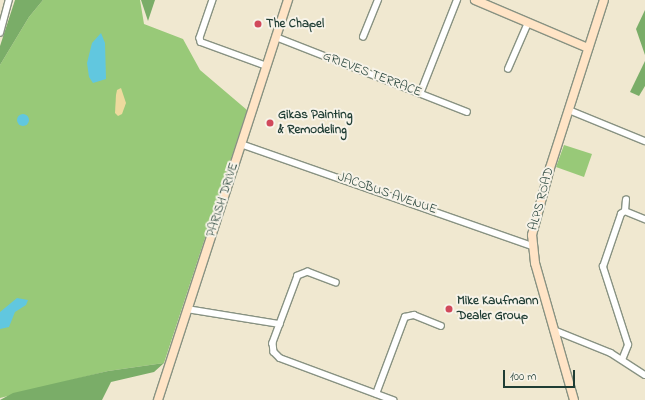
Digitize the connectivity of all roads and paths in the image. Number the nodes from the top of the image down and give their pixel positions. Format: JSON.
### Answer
{"nodes":[{"id":1,"x":9,"y":0,"type":"edge"},
{"id":2,"x":213,"y":0,"type":"edge"},
{"id":3,"x":288,"y":0,"type":"edge"},
{"id":4,"x":378,"y":0,"type":"edge"},
{"id":5,"x":457,"y":0,"type":"edge"},
{"id":6,"x":475,"y":0,"type":"edge"},
{"id":7,"x":604,"y":0,"type":"edge"},
{"id":8,"x":528,"y":23,"type":"junction"},
{"id":9,"x":0,"y":33,"type":"edge"},
{"id":10,"x":276,"y":37,"type":"junction"},
{"id":11,"x":363,"y":37,"type":"dead end"},
{"id":12,"x":588,"y":48,"type":"junction"},
{"id":13,"x":267,"y":66,"type":"junction"},
{"id":14,"x":508,"y":69,"type":"dead end"},
{"id":15,"x":420,"y":94,"type":"junction"},
{"id":16,"x":568,"y":110,"type":"junction"},
{"id":17,"x":467,"y":112,"type":"dead end"},
{"id":18,"x":645,"y":141,"type":"edge"},
{"id":19,"x":241,"y":144,"type":"junction"},
{"id":20,"x":626,"y":200,"type":"dead end"},
{"id":21,"x":625,"y":211,"type":"junction"},
{"id":22,"x":645,"y":219,"type":"edge"},
{"id":23,"x":532,"y":246,"type":"junction"},
{"id":24,"x":336,"y":283,"type":"dead end"},
{"id":25,"x":187,"y":309,"type":"junction"},
{"id":26,"x":280,"y":324,"type":"junction"},
{"id":27,"x":442,"y":326,"type":"dead end"},
{"id":28,"x":554,"y":330,"type":"junction"},
{"id":29,"x":622,"y":360,"type":"junction"},
{"id":30,"x":645,"y":375,"type":"edge"},
{"id":31,"x":376,"y":394,"type":"junction"},
{"id":32,"x":158,"y":400,"type":"edge"},
{"id":33,"x":393,"y":400,"type":"edge"},
{"id":34,"x":574,"y":400,"type":"edge"}],
"edges":[{"from":1,"to":9,"type":"street"},
{"from":2,"to":13,"type":"street"},
{"from":3,"to":10,"type":"street","name":"PARISH DRIVE"},
{"from":4,"to":11,"type":"street"},
{"from":5,"to":15,"type":"street"},
{"from":6,"to":8,"type":"street"},
{"from":7,"to":12,"type":"street","name":"ALPS ROAD"},
{"from":8,"to":12,"type":"street"},
{"from":8,"to":14,"type":"street"},
{"from":10,"to":13,"type":"street","name":"PARISH DRIVE"},
{"from":10,"to":15,"type":"street","name":"GRIEVES TERRACE"},
{"from":12,"to":16,"type":"street","name":"ALPS ROAD"},
{"from":13,"to":19,"type":"street","name":"PARISH DRIVE"},
{"from":15,"to":17,"type":"street","name":"GRIEVES TERRACE"},
{"from":16,"to":18,"type":"street"},
{"from":16,"to":23,"type":"street","name":"ALPS ROAD"},
{"from":19,"to":23,"type":"street","name":"JACOBUS AVENUE"},
{"from":19,"to":25,"type":"street","name":"PARISH DRIVE"},
{"from":20,"to":21,"type":"street"},
{"from":21,"to":22,"type":"street"},
{"from":21,"to":29,"type":"street"},
{"from":23,"to":28,"type":"street","name":"ALPS ROAD"},
{"from":24,"to":26,"type":"street"},
{"from":25,"to":26,"type":"street"},
{"from":25,"to":32,"type":"street","name":"PARISH DRIVE"},
{"from":26,"to":31,"type":"street"},
{"from":27,"to":31,"type":"street"},
{"from":28,"to":29,"type":"street"},
{"from":28,"to":34,"type":"street","name":"ALPS ROAD"},
{"from":29,"to":30,"type":"street"},
{"from":31,"to":33,"type":"street"}]}
